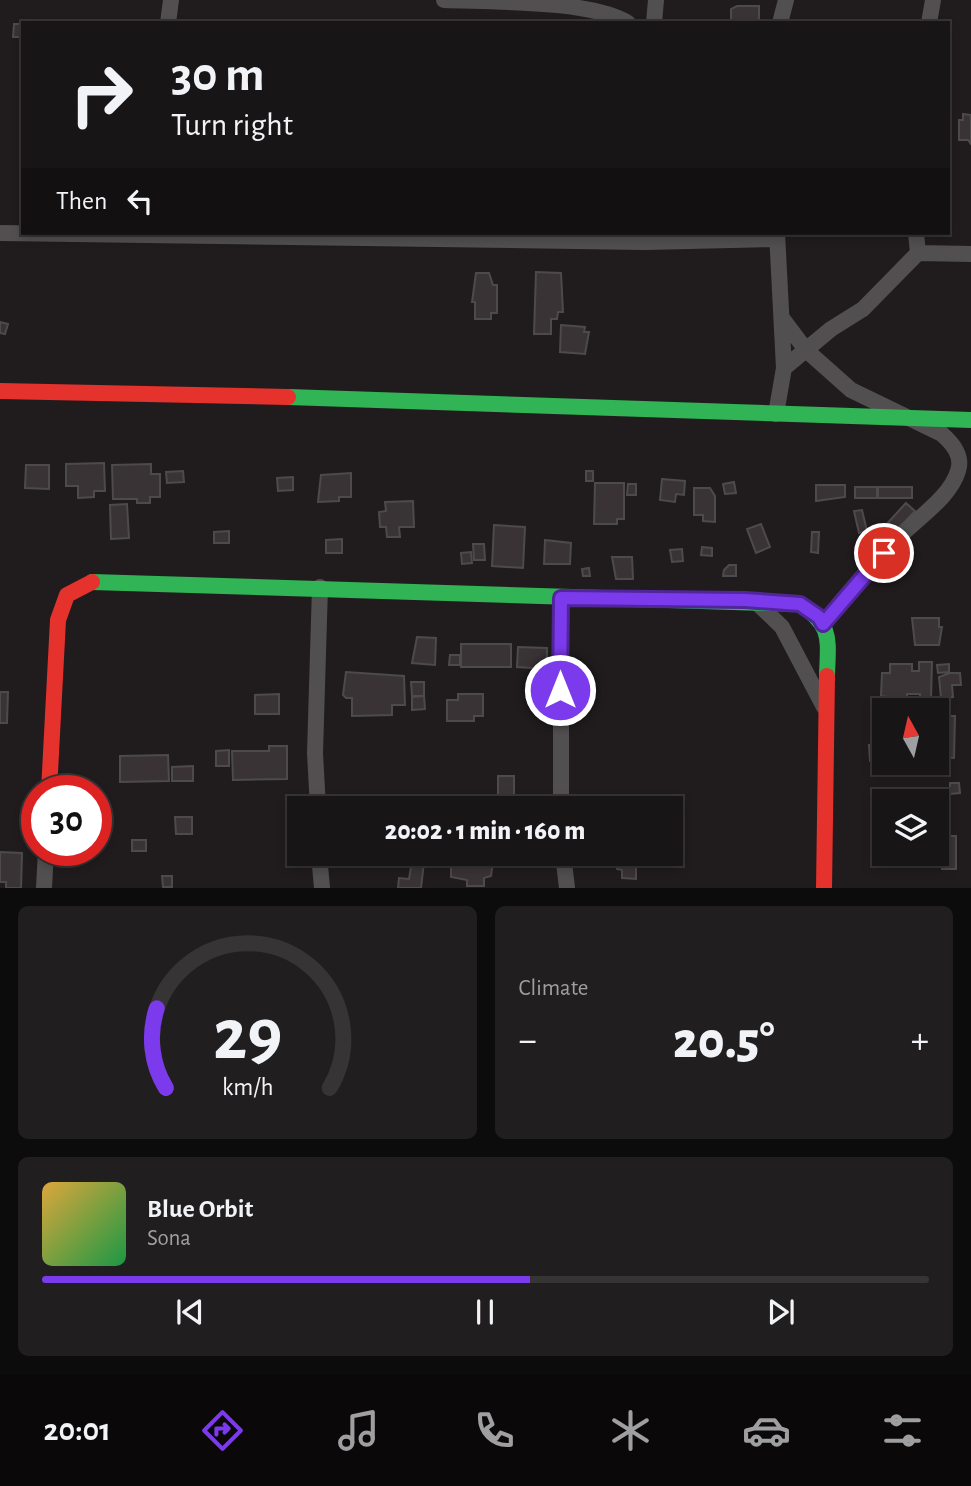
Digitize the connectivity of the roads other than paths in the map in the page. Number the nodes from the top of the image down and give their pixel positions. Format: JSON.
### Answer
{"nodes":[{"id":1,"x":171,"y":0,"type":"edge"},
{"id":2,"x":444,"y":0,"type":"edge"},
{"id":3,"x":656,"y":0,"type":"edge"},
{"id":4,"x":786,"y":0,"type":"edge"},
{"id":5,"x":933,"y":0,"type":"edge"},
{"id":6,"x":168,"y":21,"type":"edge"},
{"id":7,"x":625,"y":21,"type":"edge"},
{"id":8,"x":654,"y":21,"type":"edge"},
{"id":9,"x":781,"y":21,"type":"edge"},
{"id":10,"x":929,"y":21,"type":"edge"},
{"id":11,"x":0,"y":233,"type":"edge"},
{"id":12,"x":21,"y":233,"type":"edge"},
{"id":13,"x":396,"y":235,"type":"edge"},
{"id":14,"x":916,"y":235,"type":"edge"},
{"id":15,"x":777,"y":236,"type":"edge"},
{"id":16,"x":646,"y":237,"type":"edge"},
{"id":17,"x":918,"y":253,"type":"junction"},
{"id":18,"x":971,"y":254,"type":"edge"},
{"id":19,"x":782,"y":318,"type":"junction"},
{"id":20,"x":806,"y":350,"type":"junction"},
{"id":21,"x":784,"y":368,"type":"junction"},
{"id":22,"x":0,"y":391,"type":"edge"},
{"id":23,"x":776,"y":414,"type":"junction"},
{"id":24,"x":911,"y":419,"type":"junction"},
{"id":25,"x":971,"y":420,"type":"edge"},
{"id":26,"x":965,"y":464,"type":"edge"},
{"id":27,"x":320,"y":587,"type":"junction"},
{"id":28,"x":561,"y":598,"type":"junction"},
{"id":29,"x":755,"y":601,"type":"junction"},
{"id":30,"x":823,"y":624,"type":"junction"},
{"id":31,"x":829,"y":718,"type":"junction"},
{"id":32,"x":50,"y":775,"type":"edge"},
{"id":33,"x":318,"y":796,"type":"edge"},
{"id":34,"x":561,"y":796,"type":"edge"},
{"id":35,"x":45,"y":866,"type":"edge"},
{"id":36,"x":320,"y":866,"type":"edge"},
{"id":37,"x":564,"y":866,"type":"edge"},
{"id":38,"x":44,"y":887,"type":"edge"},
{"id":39,"x":322,"y":887,"type":"edge"},
{"id":40,"x":567,"y":887,"type":"edge"},
{"id":41,"x":824,"y":887,"type":"edge"}],
"edges":[{"from":1,"to":6,"type":"street"},
{"from":2,"to":7,"type":"street"},
{"from":3,"to":8,"type":"street"},
{"from":4,"to":9,"type":"street"},
{"from":5,"to":10,"type":"street"},
{"from":11,"to":12,"type":"street"},
{"from":13,"to":16,"type":"street"},
{"from":14,"to":17,"type":"street"},
{"from":15,"to":16,"type":"street"},
{"from":15,"to":19,"type":"street"},
{"from":17,"to":18,"type":"street"},
{"from":17,"to":20,"type":"street"},
{"from":19,"to":20,"type":"street"},
{"from":19,"to":21,"type":"street"},
{"from":20,"to":21,"type":"street"},
{"from":20,"to":24,"type":"street"},
{"from":21,"to":23,"type":"street"},
{"from":22,"to":23,"type":"street"},
{"from":23,"to":24,"type":"street"},
{"from":24,"to":25,"type":"street"},
{"from":24,"to":26,"type":"street"},
{"from":26,"to":30,"type":"street"},
{"from":27,"to":28,"type":"street"},
{"from":27,"to":32,"type":"street"},
{"from":27,"to":33,"type":"street"},
{"from":28,"to":29,"type":"street"},
{"from":28,"to":34,"type":"street"},
{"from":29,"to":30,"type":"street"},
{"from":29,"to":31,"type":"street"},
{"from":30,"to":31,"type":"street"},
{"from":31,"to":41,"type":"street"},
{"from":35,"to":38,"type":"street"},
{"from":36,"to":39,"type":"street"},
{"from":37,"to":40,"type":"street"}]}
